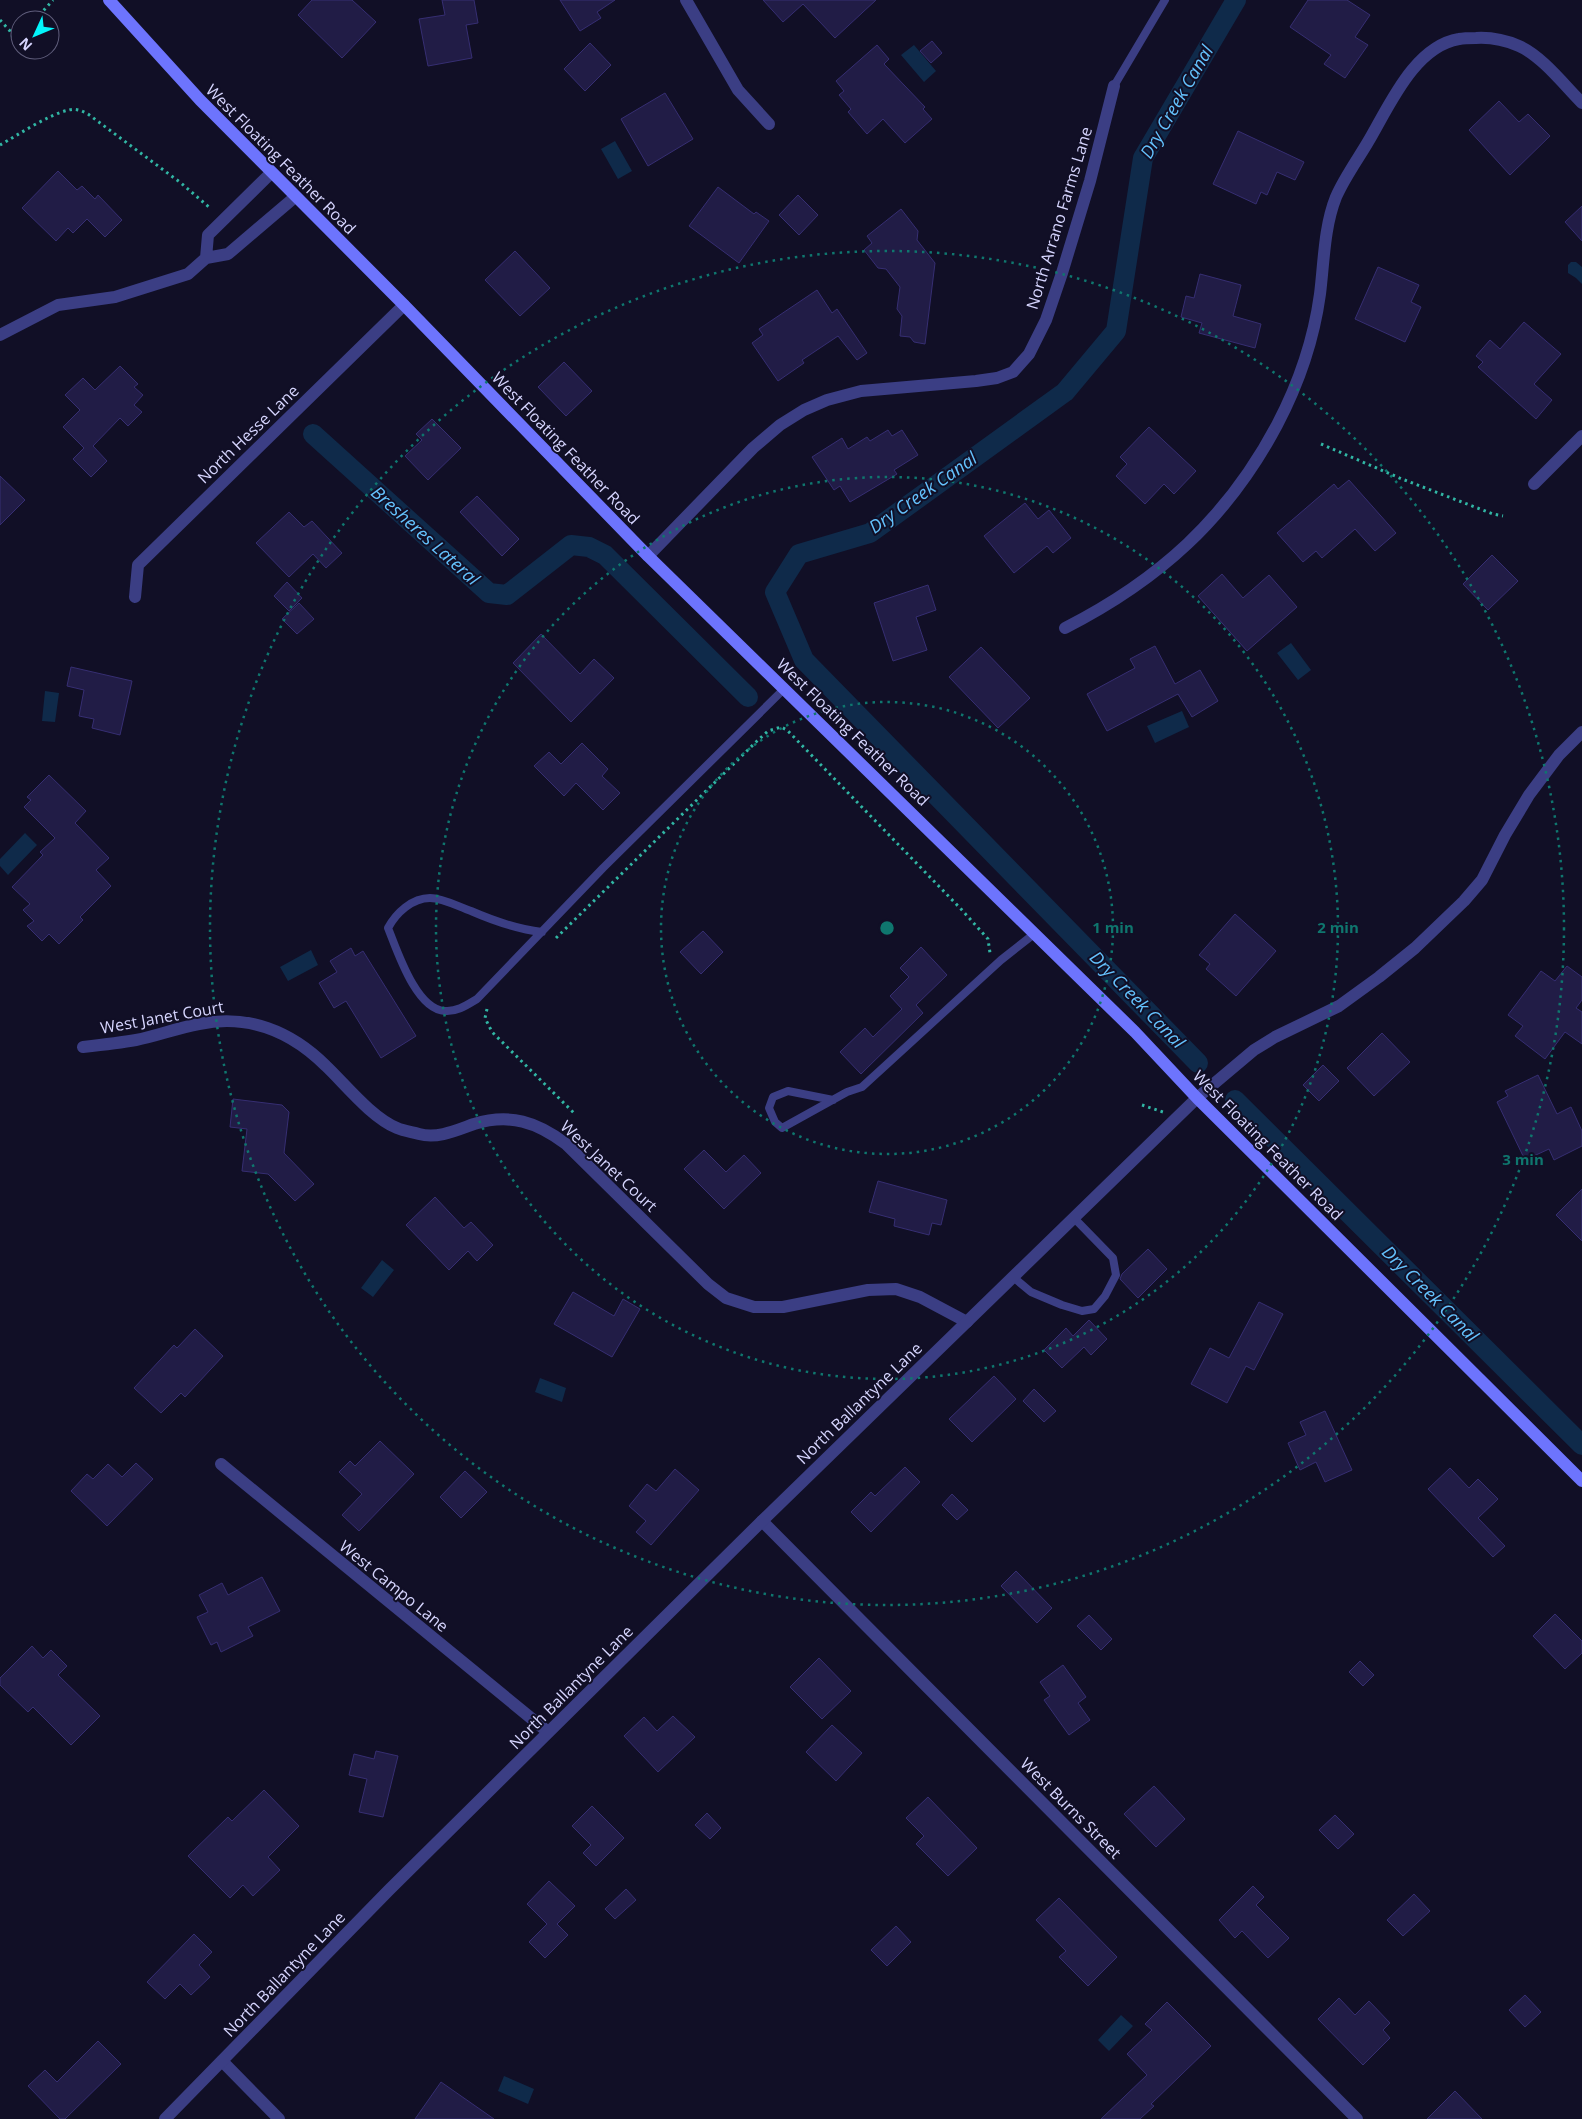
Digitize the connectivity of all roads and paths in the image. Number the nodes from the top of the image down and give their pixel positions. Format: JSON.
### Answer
{"nodes":[{"id":1,"x":52,"y":0,"type":"edge"},
{"id":2,"x":109,"y":0,"type":"edge"},
{"id":3,"x":686,"y":0,"type":"edge"},
{"id":4,"x":1165,"y":0,"type":"edge"},
{"id":5,"x":44,"y":10,"type":"edge"},
{"id":6,"x":0,"y":20,"type":"edge"},
{"id":7,"x":10,"y":31,"type":"edge"},
{"id":8,"x":1114,"y":86,"type":"joint"},
{"id":9,"x":1582,"y":103,"type":"edge"},
{"id":10,"x":768,"y":124,"type":"dead end"},
{"id":11,"x":0,"y":145,"type":"edge"},
{"id":12,"x":271,"y":173,"type":"junction"},
{"id":13,"x":295,"y":197,"type":"junction"},
{"id":14,"x":210,"y":208,"type":"dead end"},
{"id":15,"x":206,"y":258,"type":"junction"},
{"id":16,"x":404,"y":305,"type":"junction"},
{"id":17,"x":0,"y":335,"type":"edge"},
{"id":18,"x":1582,"y":436,"type":"edge"},
{"id":19,"x":1321,"y":444,"type":"dead end"},
{"id":20,"x":1534,"y":484,"type":"dead end"},
{"id":21,"x":1503,"y":516,"type":"dead end"},
{"id":22,"x":648,"y":556,"type":"junction"},
{"id":23,"x":135,"y":597,"type":"dead end"},
{"id":24,"x":1065,"y":628,"type":"dead end"},
{"id":25,"x":784,"y":688,"type":"junction"},
{"id":26,"x":1582,"y":732,"type":"edge"},
{"id":27,"x":542,"y":932,"type":"junction"},
{"id":28,"x":1034,"y":934,"type":"junction"},
{"id":29,"x":550,"y":944,"type":"dead end"},
{"id":30,"x":990,"y":959,"type":"dead end"},
{"id":31,"x":489,"y":1005,"type":"dead end"},
{"id":32,"x":83,"y":1047,"type":"dead end"},
{"id":33,"x":1197,"y":1098,"type":"junction"},
{"id":34,"x":833,"y":1100,"type":"junction"},
{"id":35,"x":1142,"y":1106,"type":"dead end"},
{"id":36,"x":1164,"y":1112,"type":"dead end"},
{"id":37,"x":575,"y":1114,"type":"dead end"},
{"id":38,"x":1074,"y":1218,"type":"junction"},
{"id":39,"x":1013,"y":1277,"type":"junction"},
{"id":40,"x":967,"y":1322,"type":"junction"},
{"id":41,"x":221,"y":1464,"type":"dead end"},
{"id":42,"x":1582,"y":1481,"type":"edge"},
{"id":43,"x":762,"y":1521,"type":"junction"},
{"id":44,"x":548,"y":1732,"type":"junction"},
{"id":45,"x":222,"y":2062,"type":"junction"},
{"id":46,"x":166,"y":2119,"type":"edge"},
{"id":47,"x":279,"y":2119,"type":"edge"},
{"id":48,"x":1356,"y":2119,"type":"edge"}],
"edges":[{"from":1,"to":5,"type":"path"},
{"from":2,"to":12,"type":"main road","name":"West Floating Feather Road"},
{"from":3,"to":10,"type":"street"},
{"from":4,"to":8,"type":"lane"},
{"from":6,"to":7,"type":"path"},
{"from":8,"to":22,"type":"street","name":"North Arrano Farms Lane"},
{"from":9,"to":24,"type":"street"},
{"from":11,"to":14,"type":"path"},
{"from":12,"to":13,"type":"main road","name":"West Floating Feather Road"},
{"from":12,"to":15,"type":"street"},
{"from":13,"to":15,"type":"street"},
{"from":13,"to":16,"type":"main road","name":"West Floating Feather Road"},
{"from":15,"to":17,"type":"street"},
{"from":16,"to":22,"type":"main road","name":"West Floating Feather Road"},
{"from":16,"to":23,"type":"street","name":"North Hesse Lane"},
{"from":18,"to":20,"type":"street"},
{"from":19,"to":21,"type":"path"},
{"from":22,"to":25,"type":"main road","name":"West Floating Feather Road"},
{"from":25,"to":27,"type":"lane"},
{"from":25,"to":28,"type":"main road","name":"West Floating Feather Road"},
{"from":26,"to":33,"type":"street","name":"North Ballantyne Lane"},
{"from":27,"to":27,"type":"lane"},
{"from":28,"to":33,"type":"main road","name":"West Floating Feather Road"},
{"from":28,"to":34,"type":"lane"},
{"from":29,"to":30,"type":"path"},
{"from":31,"to":37,"type":"path"},
{"from":32,"to":40,"type":"street","name":"West Janet Court"},
{"from":33,"to":38,"type":"street","name":"North Ballantyne Lane"},
{"from":33,"to":42,"type":"main road","name":"West Floating Feather Road"},
{"from":34,"to":34,"type":"lane"},
{"from":35,"to":36,"type":"path"},
{"from":38,"to":39,"type":"street","name":"North Ballantyne Lane"},
{"from":38,"to":39,"type":"lane"},
{"from":39,"to":40,"type":"street","name":"North Ballantyne Lane"},
{"from":40,"to":43,"type":"street","name":"North Ballantyne Lane"},
{"from":41,"to":44,"type":"street","name":"West Campo Lane"},
{"from":43,"to":44,"type":"street","name":"North Ballantyne Lane"},
{"from":43,"to":48,"type":"street","name":"West Burns Street"},
{"from":44,"to":45,"type":"street","name":"North Ballantyne Lane"},
{"from":45,"to":46,"type":"street","name":"North Ballantyne Lane"},
{"from":45,"to":47,"type":"street"}]}
